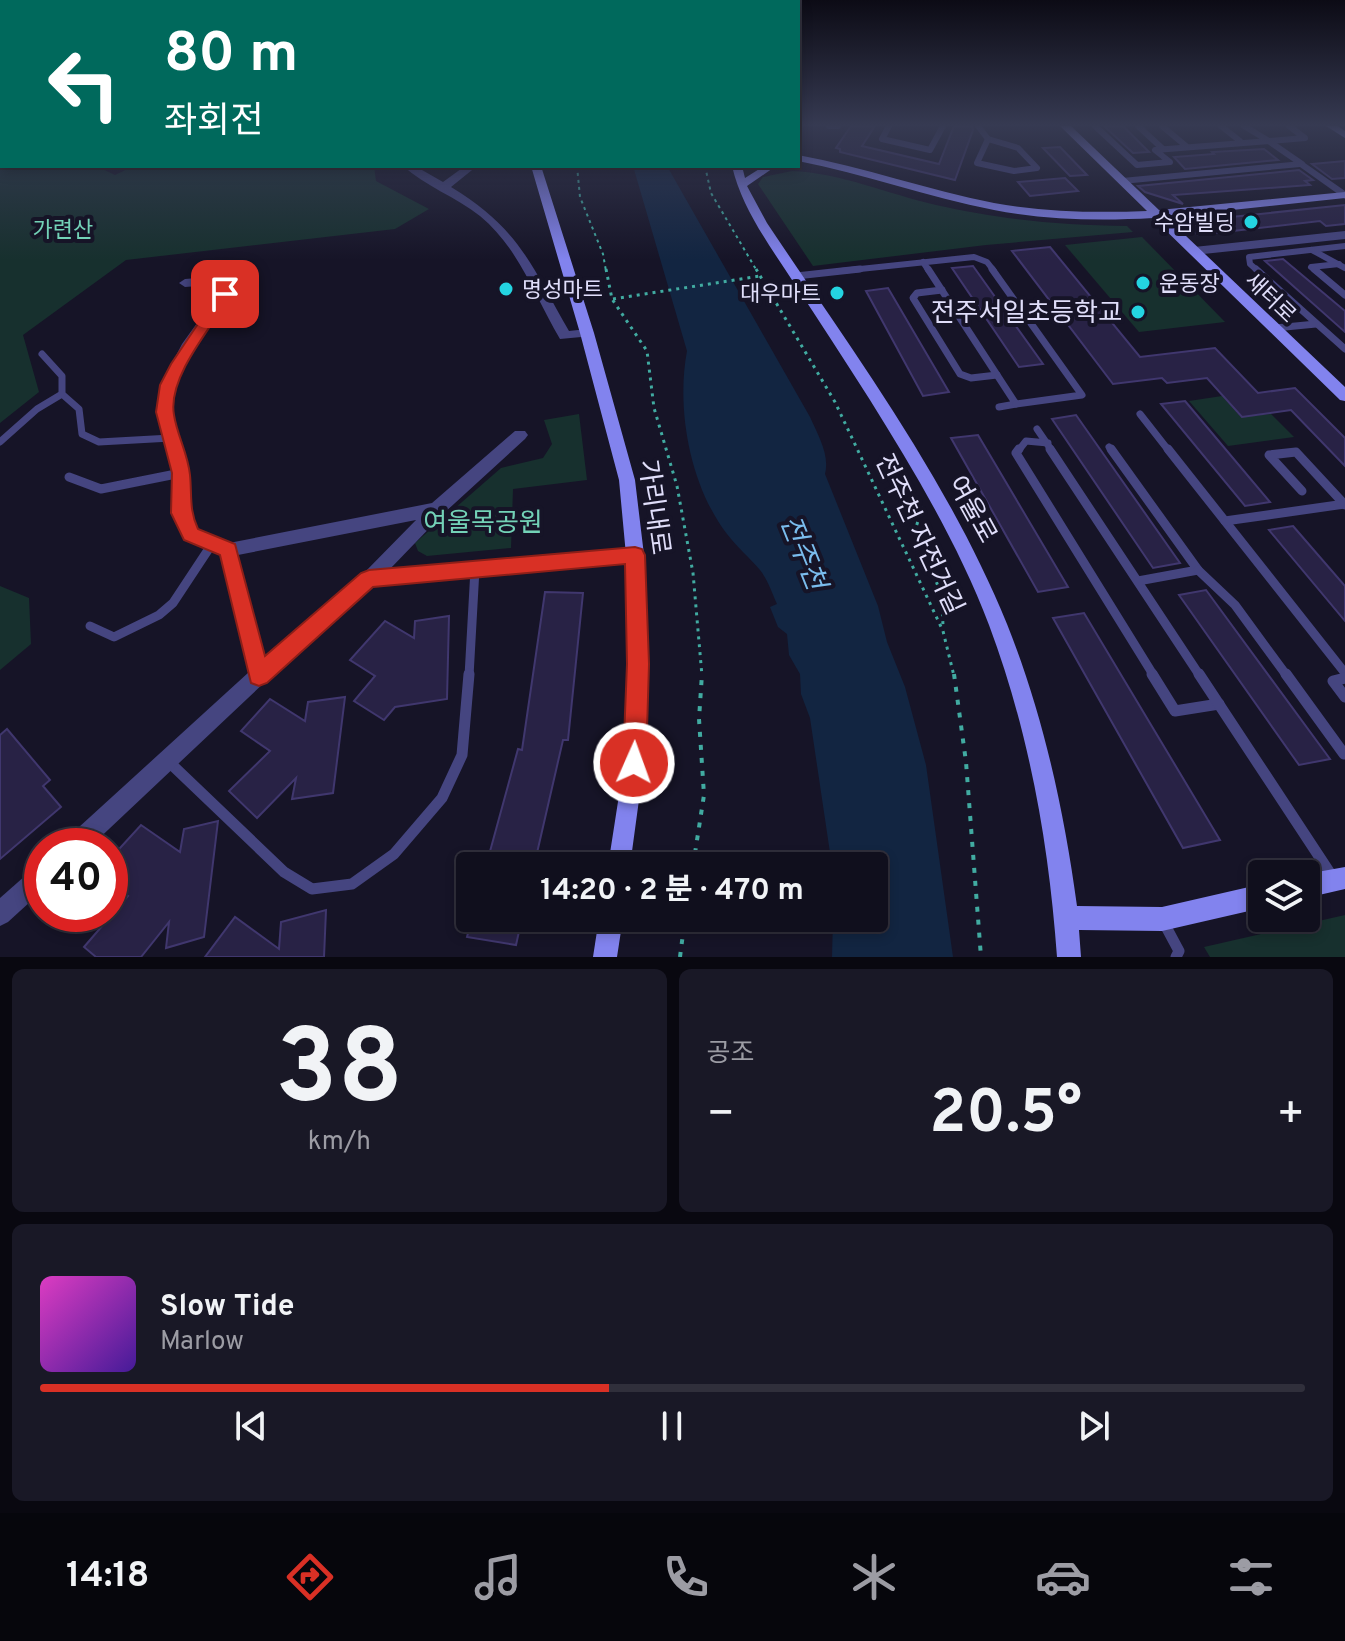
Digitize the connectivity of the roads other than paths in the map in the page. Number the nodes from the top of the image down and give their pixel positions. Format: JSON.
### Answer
{"nodes":[{"id":1,"x":415,"y":171,"type":"edge"},
{"id":2,"x":466,"y":171,"type":"edge"},
{"id":3,"x":537,"y":171,"type":"edge"},
{"id":4,"x":764,"y":171,"type":"edge"},
{"id":5,"x":863,"y":171,"type":"edge"},
{"id":6,"x":1111,"y":171,"type":"edge"},
{"id":7,"x":1231,"y":171,"type":"edge"},
{"id":8,"x":1311,"y":171,"type":"edge"},
{"id":9,"x":739,"y":174,"type":"edge"},
{"id":10,"x":1122,"y":181,"type":"junction"},
{"id":11,"x":443,"y":188,"type":"junction"},
{"id":12,"x":1345,"y":195,"type":"edge"},
{"id":13,"x":1156,"y":213,"type":"junction"},
{"id":14,"x":1345,"y":235,"type":"edge"},
{"id":15,"x":1299,"y":239,"type":"junction"},
{"id":16,"x":1345,"y":246,"type":"edge"},
{"id":17,"x":1310,"y":249,"type":"junction"},
{"id":18,"x":1194,"y":251,"type":"junction"},
{"id":19,"x":923,"y":262,"type":"junction"},
{"id":20,"x":1342,"y":266,"type":"edge"},
{"id":21,"x":796,"y":276,"type":"junction"},
{"id":22,"x":185,"y":283,"type":"dead end"},
{"id":23,"x":942,"y":290,"type":"junction"},
{"id":24,"x":1345,"y":295,"type":"edge"},
{"id":25,"x":1316,"y":324,"type":"junction"},
{"id":26,"x":1275,"y":328,"type":"junction"},
{"id":27,"x":587,"y":333,"type":"junction"},
{"id":28,"x":1345,"y":349,"type":"edge"},
{"id":29,"x":42,"y":354,"type":"dead end"},
{"id":30,"x":997,"y":375,"type":"junction"},
{"id":31,"x":62,"y":394,"type":"junction"},
{"id":32,"x":1345,"y":396,"type":"edge"},
{"id":33,"x":1016,"y":404,"type":"junction"},
{"id":34,"x":999,"y":407,"type":"dead end"},
{"id":35,"x":1140,"y":414,"type":"dead end"},
{"id":36,"x":1037,"y":429,"type":"dead end"},
{"id":37,"x":520,"y":435,"type":"dead end"},
{"id":38,"x":171,"y":438,"type":"junction"},
{"id":39,"x":0,"y":442,"type":"edge"},
{"id":40,"x":1048,"y":443,"type":"junction"},
{"id":41,"x":1109,"y":447,"type":"dead end"},
{"id":42,"x":181,"y":473,"type":"junction"},
{"id":43,"x":69,"y":477,"type":"dead end"},
{"id":44,"x":1302,"y":491,"type":"dead end"},
{"id":45,"x":1345,"y":504,"type":"edge"},
{"id":46,"x":437,"y":509,"type":"junction"},
{"id":47,"x":1225,"y":521,"type":"junction"},
{"id":48,"x":220,"y":547,"type":"junction"},
{"id":49,"x":635,"y":555,"type":"junction"},
{"id":50,"x":475,"y":569,"type":"junction"},
{"id":51,"x":1198,"y":570,"type":"junction"},
{"id":52,"x":369,"y":579,"type":"junction"},
{"id":53,"x":1138,"y":581,"type":"junction"},
{"id":54,"x":90,"y":626,"type":"dead end"},
{"id":55,"x":259,"y":675,"type":"junction"},
{"id":56,"x":1345,"y":676,"type":"edge"},
{"id":57,"x":1345,"y":697,"type":"edge"},
{"id":58,"x":1219,"y":704,"type":"junction"},
{"id":59,"x":1344,"y":754,"type":"edge"},
{"id":60,"x":168,"y":762,"type":"junction"},
{"id":61,"x":95,"y":828,"type":"edge"},
{"id":62,"x":621,"y":852,"type":"edge"},
{"id":63,"x":1340,"y":879,"type":"edge"},
{"id":64,"x":1320,"y":883,"type":"edge"},
{"id":65,"x":24,"y":892,"type":"edge"},
{"id":66,"x":1248,"y":899,"type":"edge"},
{"id":67,"x":0,"y":914,"type":"edge"},
{"id":68,"x":1067,"y":918,"type":"junction"},
{"id":69,"x":1162,"y":919,"type":"junction"},
{"id":70,"x":609,"y":932,"type":"edge"},
{"id":71,"x":605,"y":957,"type":"edge"},
{"id":72,"x":1069,"y":957,"type":"edge"},
{"id":73,"x":1176,"y":957,"type":"edge"}],
"edges":[{"from":1,"to":11,"type":"street"},
{"from":2,"to":11,"type":"street"},
{"from":3,"to":27,"type":"street","name":"가리내로"},
{"from":4,"to":9,"type":"street"},
{"from":5,"to":13,"type":"street"},
{"from":6,"to":10,"type":"street","name":"새터로"},
{"from":7,"to":10,"type":"street"},
{"from":8,"to":12,"type":"street"},
{"from":9,"to":21,"type":"street","name":"여울로"},
{"from":10,"to":13,"type":"street","name":"새터로"},
{"from":11,"to":27,"type":"street"},
{"from":12,"to":13,"type":"street"},
{"from":13,"to":18,"type":"street","name":"새터로"},
{"from":14,"to":15,"type":"street"},
{"from":15,"to":17,"type":"lane"},
{"from":15,"to":18,"type":"street"},
{"from":16,"to":17,"type":"lane"},
{"from":17,"to":20,"type":"lane"},
{"from":17,"to":25,"type":"lane"},
{"from":18,"to":26,"type":"street","name":"새터로"},
{"from":19,"to":21,"type":"lane"},
{"from":19,"to":23,"type":"lane"},
{"from":19,"to":33,"type":"lane"},
{"from":20,"to":24,"type":"lane"},
{"from":21,"to":68,"type":"street","name":"여울로"},
{"from":22,"to":38,"type":"street"},
{"from":23,"to":30,"type":"lane"},
{"from":23,"to":30,"type":"lane"},
{"from":25,"to":26,"type":"lane"},
{"from":25,"to":28,"type":"lane"},
{"from":26,"to":32,"type":"street","name":"새터로"},
{"from":27,"to":49,"type":"street","name":"가리내로"},
{"from":29,"to":31,"type":"lane"},
{"from":30,"to":33,"type":"lane"},
{"from":31,"to":38,"type":"lane"},
{"from":31,"to":39,"type":"lane"},
{"from":33,"to":34,"type":"lane"},
{"from":35,"to":47,"type":"lane"},
{"from":36,"to":40,"type":"lane"},
{"from":37,"to":46,"type":"street"},
{"from":38,"to":42,"type":"street"},
{"from":40,"to":53,"type":"lane"},
{"from":40,"to":58,"type":"lane"},
{"from":41,"to":51,"type":"lane"},
{"from":42,"to":43,"type":"lane"},
{"from":42,"to":48,"type":"street"},
{"from":44,"to":45,"type":"lane"},
{"from":45,"to":47,"type":"lane"},
{"from":46,"to":48,"type":"street"},
{"from":46,"to":52,"type":"street"},
{"from":47,"to":56,"type":"lane"},
{"from":48,"to":54,"type":"lane"},
{"from":48,"to":55,"type":"street"},
{"from":49,"to":50,"type":"street"},
{"from":49,"to":62,"type":"street","name":"가리내로"},
{"from":50,"to":52,"type":"street"},
{"from":50,"to":60,"type":"lane"},
{"from":51,"to":53,"type":"lane"},
{"from":51,"to":59,"type":"lane"},
{"from":52,"to":55,"type":"street"},
{"from":53,"to":58,"type":"lane"},
{"from":55,"to":60,"type":"street"},
{"from":56,"to":57,"type":"lane"},
{"from":58,"to":63,"type":"lane"},
{"from":60,"to":61,"type":"street"},
{"from":63,"to":64,"type":"street"},
{"from":65,"to":67,"type":"street"},
{"from":66,"to":69,"type":"street"},
{"from":68,"to":69,"type":"street"},
{"from":68,"to":72,"type":"street","name":"여울로"},
{"from":69,"to":73,"type":"lane"},
{"from":70,"to":71,"type":"street"}]}
